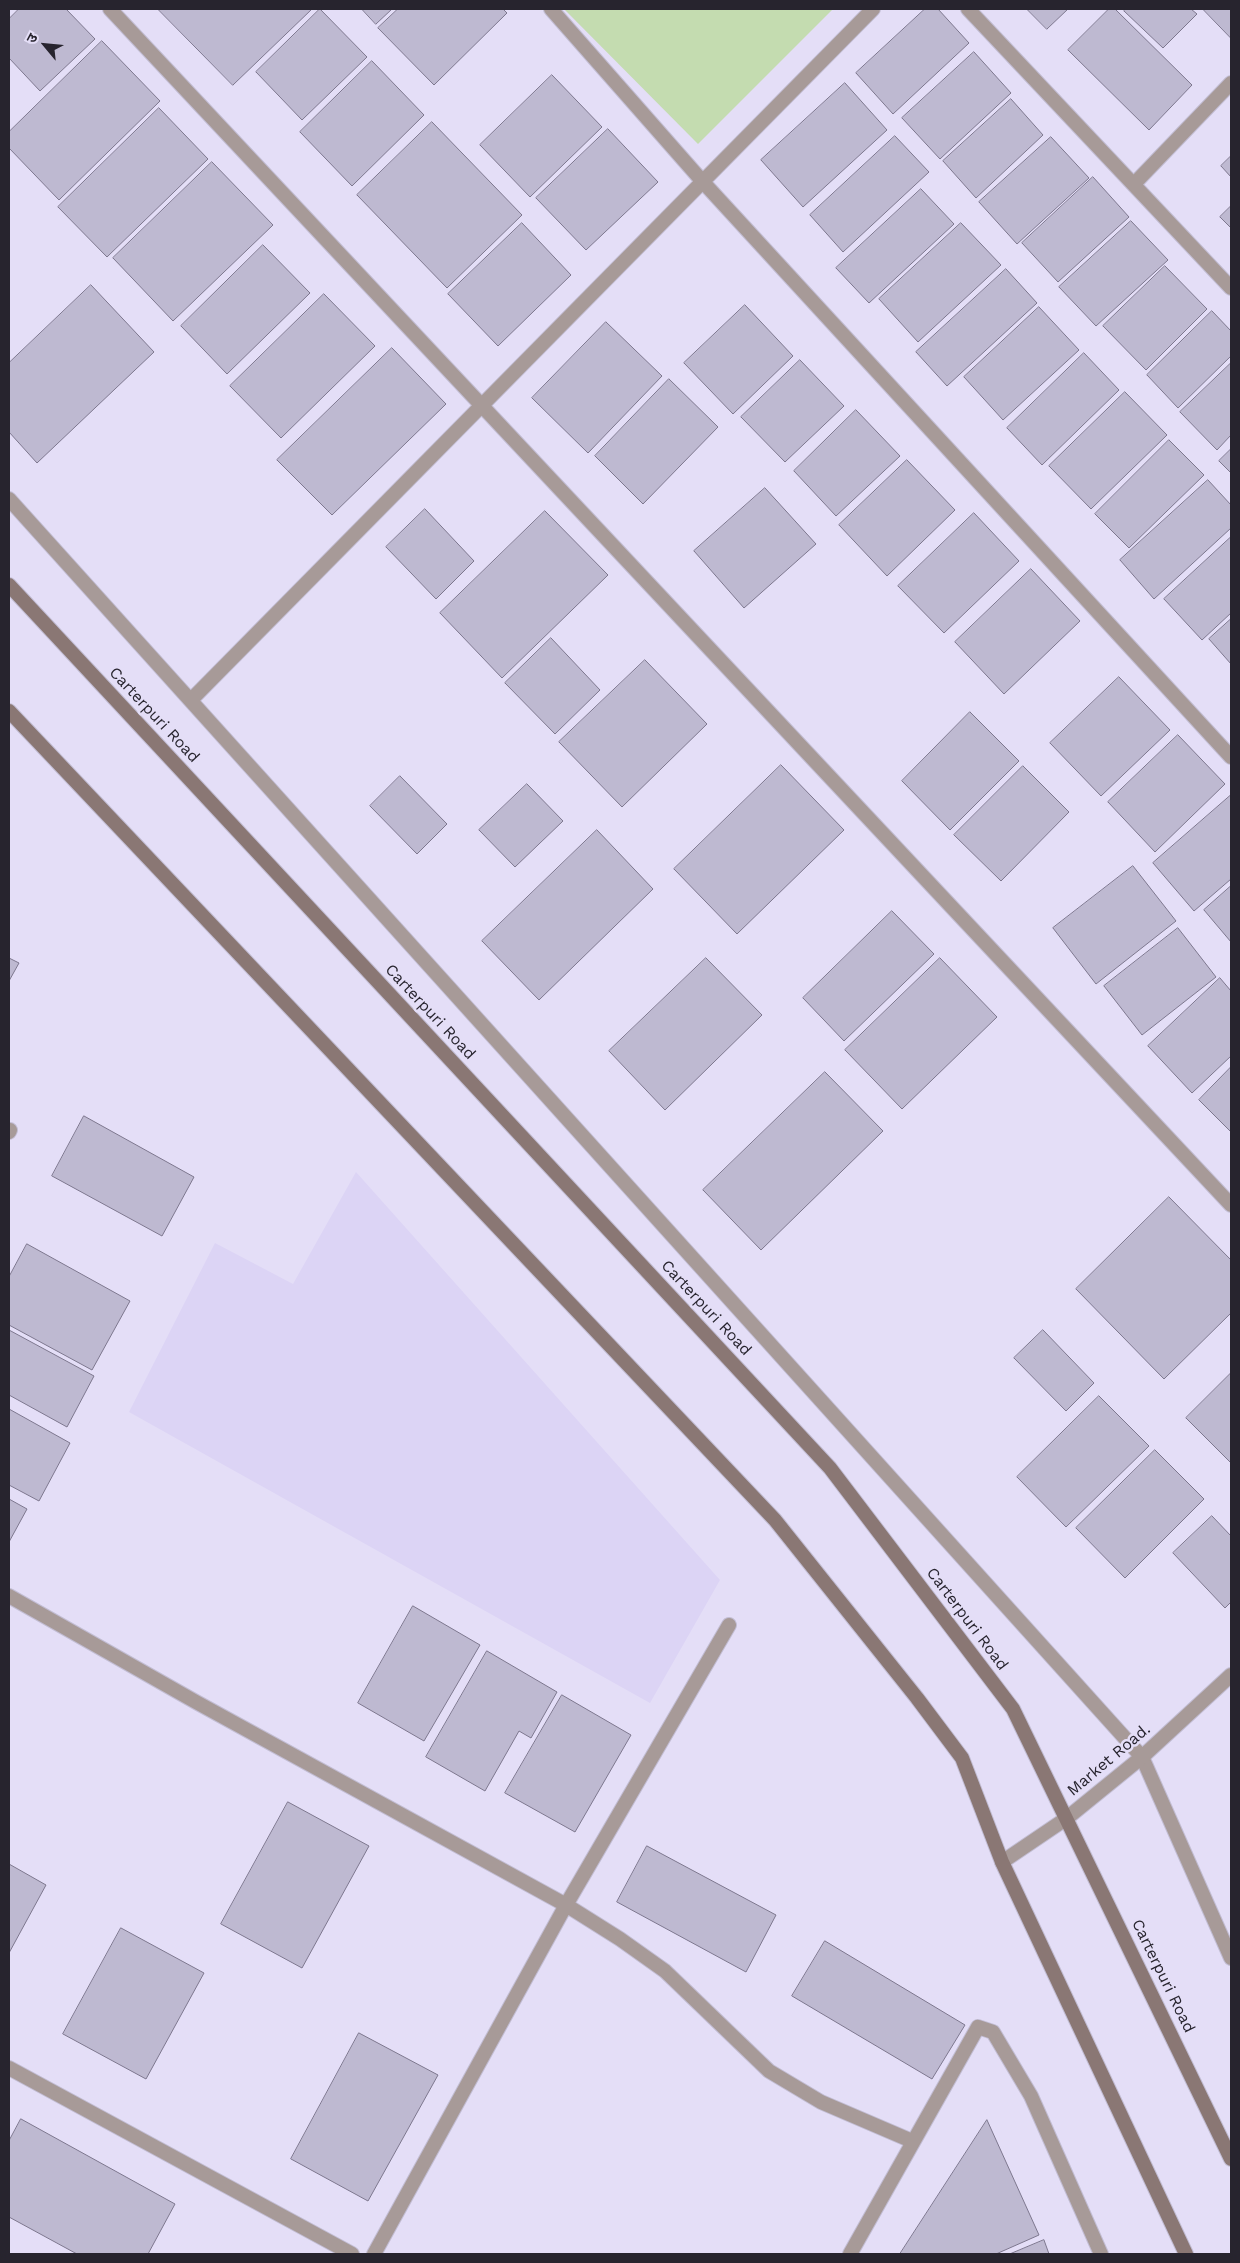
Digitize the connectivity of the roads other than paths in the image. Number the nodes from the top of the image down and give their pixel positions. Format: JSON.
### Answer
{"nodes":[{"id":1,"x":110,"y":9,"type":"edge"},
{"id":2,"x":551,"y":9,"type":"edge"},
{"id":3,"x":874,"y":9,"type":"edge"},
{"id":4,"x":968,"y":9,"type":"edge"},
{"id":5,"x":1231,"y":83,"type":"edge"},
{"id":6,"x":703,"y":182,"type":"junction"},
{"id":7,"x":1134,"y":184,"type":"junction"},
{"id":8,"x":1231,"y":288,"type":"edge"},
{"id":9,"x":482,"y":406,"type":"junction"},
{"id":10,"x":9,"y":500,"type":"edge"},
{"id":11,"x":9,"y":585,"type":"edge"},
{"id":12,"x":191,"y":700,"type":"junction"},
{"id":13,"x":9,"y":711,"type":"edge"},
{"id":14,"x":1231,"y":757,"type":"edge"},
{"id":15,"x":1231,"y":1205,"type":"edge"},
{"id":16,"x":9,"y":1596,"type":"edge"},
{"id":17,"x":729,"y":1625,"type":"dead end"},
{"id":18,"x":1231,"y":1675,"type":"edge"},
{"id":19,"x":1142,"y":1757,"type":"junction"},
{"id":20,"x":1067,"y":1818,"type":"junction"},
{"id":21,"x":1002,"y":1862,"type":"junction"},
{"id":22,"x":566,"y":1905,"type":"junction"},
{"id":23,"x":1231,"y":1958,"type":"edge"},
{"id":24,"x":9,"y":2068,"type":"edge"},
{"id":25,"x":912,"y":2141,"type":"junction"},
{"id":26,"x":1231,"y":2159,"type":"edge"},
{"id":27,"x":352,"y":2254,"type":"edge"},
{"id":28,"x":374,"y":2254,"type":"edge"},
{"id":29,"x":850,"y":2254,"type":"edge"},
{"id":30,"x":1102,"y":2254,"type":"edge"},
{"id":31,"x":1186,"y":2254,"type":"edge"}],
"edges":[{"from":1,"to":9,"type":"street"},
{"from":2,"to":6,"type":"street"},
{"from":3,"to":6,"type":"street"},
{"from":4,"to":7,"type":"street"},
{"from":5,"to":7,"type":"street"},
{"from":6,"to":9,"type":"street"},
{"from":6,"to":14,"type":"street"},
{"from":7,"to":8,"type":"street"},
{"from":9,"to":12,"type":"street"},
{"from":9,"to":15,"type":"street"},
{"from":10,"to":12,"type":"street"},
{"from":11,"to":20,"type":"main road","name":"Carterpuri Road"},
{"from":12,"to":19,"type":"street"},
{"from":13,"to":21,"type":"main road"},
{"from":16,"to":22,"type":"street"},
{"from":17,"to":22,"type":"street"},
{"from":18,"to":19,"type":"street","name":"Market Road."},
{"from":19,"to":20,"type":"street","name":"Market Road."},
{"from":19,"to":23,"type":"street"},
{"from":20,"to":21,"type":"street","name":"Market Road."},
{"from":20,"to":26,"type":"main road","name":"Carterpuri Road"},
{"from":21,"to":31,"type":"main road"},
{"from":22,"to":25,"type":"street"},
{"from":22,"to":28,"type":"street"},
{"from":24,"to":27,"type":"street"},
{"from":25,"to":29,"type":"street"},
{"from":25,"to":30,"type":"street"}]}
